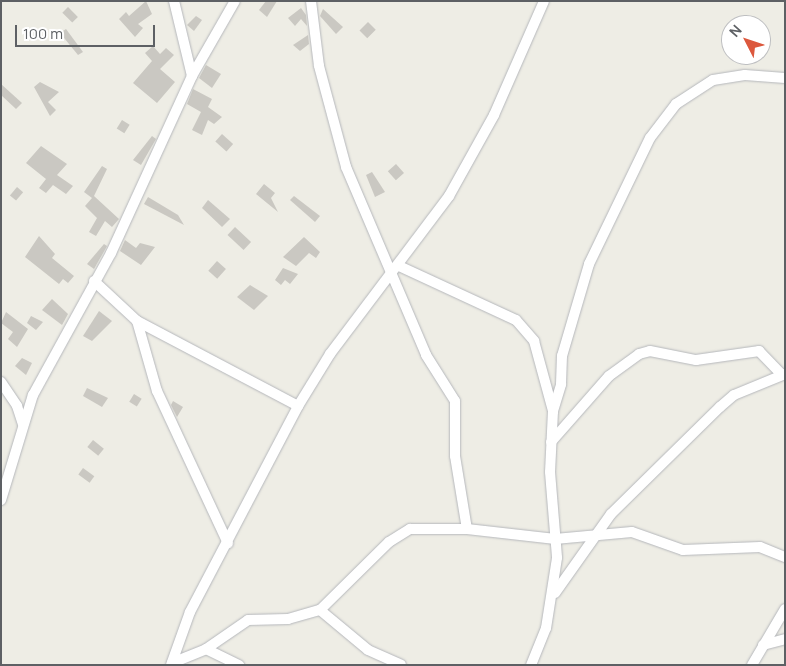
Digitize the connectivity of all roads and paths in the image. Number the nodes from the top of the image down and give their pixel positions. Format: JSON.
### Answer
{"nodes":[{"id":1,"x":174,"y":1,"type":"edge"},
{"id":2,"x":235,"y":1,"type":"edge"},
{"id":3,"x":311,"y":1,"type":"edge"},
{"id":4,"x":544,"y":1,"type":"edge"},
{"id":5,"x":192,"y":76,"type":"junction"},
{"id":6,"x":785,"y":78,"type":"edge"},
{"id":7,"x":396,"y":269,"type":"junction"},
{"id":8,"x":94,"y":281,"type":"junction"},
{"id":9,"x":137,"y":322,"type":"junction"},
{"id":10,"x":784,"y":374,"type":"edge"},
{"id":11,"x":1,"y":382,"type":"edge"},
{"id":12,"x":298,"y":406,"type":"junction"},
{"id":13,"x":553,"y":411,"type":"junction"},
{"id":14,"x":23,"y":426,"type":"junction"},
{"id":15,"x":550,"y":443,"type":"junction"},
{"id":16,"x":1,"y":500,"type":"edge"},
{"id":17,"x":467,"y":529,"type":"junction"},
{"id":18,"x":594,"y":537,"type":"junction"},
{"id":19,"x":555,"y":540,"type":"junction"},
{"id":20,"x":228,"y":543,"type":"junction"},
{"id":21,"x":785,"y":557,"type":"edge"},
{"id":22,"x":553,"y":596,"type":"junction"},
{"id":23,"x":785,"y":609,"type":"edge"},
{"id":24,"x":320,"y":610,"type":"junction"},
{"id":25,"x":785,"y":639,"type":"edge"},
{"id":26,"x":763,"y":646,"type":"junction"},
{"id":27,"x":206,"y":649,"type":"junction"},
{"id":28,"x":171,"y":664,"type":"edge"},
{"id":29,"x":239,"y":665,"type":"edge"},
{"id":30,"x":401,"y":665,"type":"edge"},
{"id":31,"x":531,"y":665,"type":"edge"},
{"id":32,"x":752,"y":665,"type":"edge"}],
"edges":[{"from":1,"to":5,"type":"street"},
{"from":2,"to":5,"type":"street"},
{"from":3,"to":7,"type":"street"},
{"from":4,"to":7,"type":"street"},
{"from":5,"to":8,"type":"street"},
{"from":6,"to":13,"type":"street"},
{"from":7,"to":12,"type":"street"},
{"from":7,"to":13,"type":"street"},
{"from":7,"to":17,"type":"street"},
{"from":8,"to":9,"type":"street"},
{"from":8,"to":14,"type":"street"},
{"from":9,"to":12,"type":"street"},
{"from":9,"to":20,"type":"street"},
{"from":10,"to":15,"type":"street"},
{"from":10,"to":18,"type":"street"},
{"from":11,"to":14,"type":"street"},
{"from":12,"to":20,"type":"street"},
{"from":13,"to":15,"type":"street"},
{"from":14,"to":16,"type":"street"},
{"from":15,"to":19,"type":"street"},
{"from":17,"to":19,"type":"street"},
{"from":17,"to":24,"type":"street"},
{"from":18,"to":19,"type":"street"},
{"from":18,"to":21,"type":"street"},
{"from":18,"to":22,"type":"street"},
{"from":19,"to":22,"type":"street"},
{"from":20,"to":28,"type":"street"},
{"from":22,"to":31,"type":"street"},
{"from":23,"to":26,"type":"street"},
{"from":24,"to":27,"type":"street"},
{"from":24,"to":30,"type":"street"},
{"from":25,"to":26,"type":"street"},
{"from":26,"to":32,"type":"street"},
{"from":27,"to":28,"type":"street"},
{"from":27,"to":29,"type":"street"}]}
